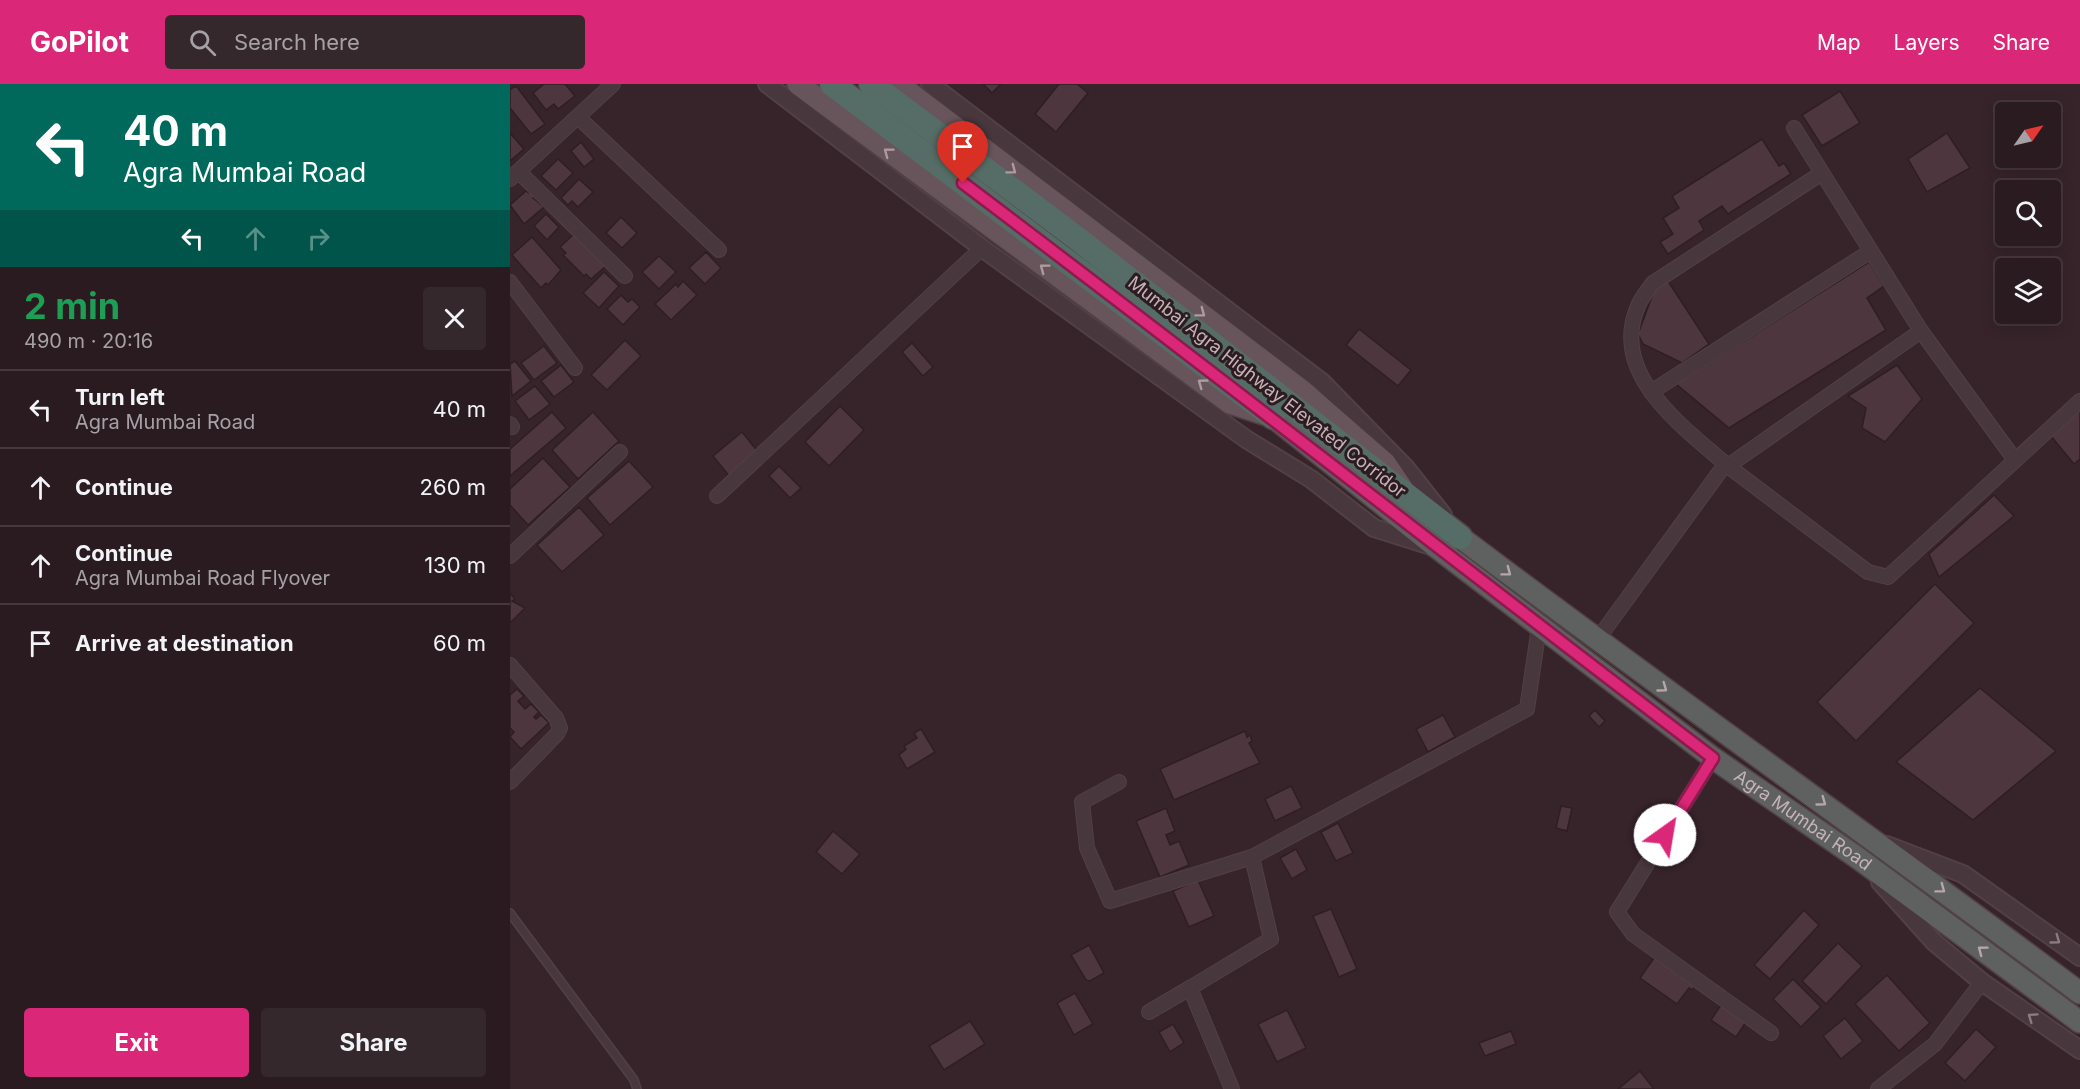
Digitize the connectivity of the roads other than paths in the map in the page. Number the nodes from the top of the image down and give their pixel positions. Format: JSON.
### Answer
{"nodes":[{"id":1,"x":613,"y":84,"type":"edge"},
{"id":2,"x":767,"y":84,"type":"edge"},
{"id":3,"x":798,"y":84,"type":"edge"},
{"id":4,"x":832,"y":84,"type":"edge"},
{"id":5,"x":871,"y":84,"type":"edge"},
{"id":6,"x":898,"y":84,"type":"edge"},
{"id":7,"x":930,"y":84,"type":"edge"},
{"id":8,"x":578,"y":117,"type":"junction"},
{"id":9,"x":1794,"y":128,"type":"dead end"},
{"id":10,"x":1822,"y":173,"type":"junction"},
{"id":11,"x":514,"y":176,"type":"edge"},
{"id":12,"x":982,"y":248,"type":"junction"},
{"id":13,"x":719,"y":250,"type":"dead end"},
{"id":14,"x":1871,"y":251,"type":"junction"},
{"id":15,"x":625,"y":276,"type":"dead end"},
{"id":16,"x":510,"y":282,"type":"edge"},
{"id":17,"x":1921,"y":331,"type":"junction"},
{"id":18,"x":575,"y":368,"type":"dead end"},
{"id":19,"x":1651,"y":392,"type":"junction"},
{"id":20,"x":2080,"y":401,"type":"edge"},
{"id":21,"x":1273,"y":417,"type":"junction"},
{"id":22,"x":620,"y":452,"type":"dead end"},
{"id":23,"x":2015,"y":460,"type":"junction"},
{"id":24,"x":1728,"y":466,"type":"junction"},
{"id":25,"x":717,"y":496,"type":"dead end"},
{"id":26,"x":1410,"y":499,"type":"junction"},
{"id":27,"x":1460,"y":537,"type":"junction"},
{"id":28,"x":1436,"y":548,"type":"junction"},
{"id":29,"x":510,"y":556,"type":"edge"},
{"id":30,"x":1539,"y":627,"type":"junction"},
{"id":31,"x":1597,"y":640,"type":"junction"},
{"id":32,"x":510,"y":665,"type":"edge"},
{"id":33,"x":1713,"y":758,"type":"junction"},
{"id":34,"x":510,"y":782,"type":"edge"},
{"id":35,"x":1119,"y":782,"type":"dead end"},
{"id":36,"x":1877,"y":842,"type":"junction"},
{"id":37,"x":1252,"y":857,"type":"junction"},
{"id":38,"x":1858,"y":858,"type":"junction"},
{"id":39,"x":510,"y":913,"type":"edge"},
{"id":40,"x":2080,"y":957,"type":"edge"},
{"id":41,"x":1982,"y":982,"type":"junction"},
{"id":42,"x":1190,"y":988,"type":"junction"},
{"id":43,"x":2080,"y":993,"type":"edge"},
{"id":44,"x":1149,"y":1012,"type":"dead end"},
{"id":45,"x":2080,"y":1022,"type":"edge"},
{"id":46,"x":1771,"y":1033,"type":"dead end"},
{"id":47,"x":2080,"y":1050,"type":"edge"},
{"id":48,"x":637,"y":1089,"type":"edge"},
{"id":49,"x":1232,"y":1089,"type":"edge"},
{"id":50,"x":1878,"y":1089,"type":"edge"}],
"edges":[{"from":1,"to":8,"type":"street"},
{"from":2,"to":12,"type":"street"},
{"from":21,"to":3,"type":"main road","one_way":true},
{"from":4,"to":21,"type":"highway","name":"Mumbai Agra Highway Elevated Corridor"},
{"from":5,"to":26,"type":"highway","name":"Mumbai Agra Highway Elevated Corridor"},
{"from":6,"to":26,"type":"main road","one_way":true},
{"from":7,"to":27,"type":"street"},
{"from":8,"to":11,"type":"street"},
{"from":8,"to":13,"type":"street"},
{"from":9,"to":10,"type":"street"},
{"from":10,"to":14,"type":"street"},
{"from":10,"to":19,"type":"street"},
{"from":11,"to":15,"type":"street"},
{"from":12,"to":25,"type":"street"},
{"from":12,"to":28,"type":"street"},
{"from":14,"to":17,"type":"street"},
{"from":14,"to":19,"type":"street"},
{"from":16,"to":18,"type":"street"},
{"from":17,"to":23,"type":"street"},
{"from":17,"to":24,"type":"street"},
{"from":19,"to":24,"type":"street"},
{"from":20,"to":23,"type":"street"},
{"from":21,"to":28,"type":"highway","name":"Agra Mumbai Road"},
{"from":22,"to":29,"type":"street"},
{"from":23,"to":24,"type":"street"},
{"from":24,"to":31,"type":"street"},
{"from":26,"to":27,"type":"highway","name":"Mumbai Agra Highway Elevated Corridor"},
{"from":27,"to":31,"type":"highway","name":"Agra Mumbai Road","one_way":true},
{"from":28,"to":30,"type":"highway","name":"Agra Mumbai Road"},
{"from":30,"to":33,"type":"highway","name":"Agra Mumbai Road"},
{"from":30,"to":37,"type":"street"},
{"from":31,"to":36,"type":"highway","name":"Agra Mumbai Road","one_way":true},
{"from":32,"to":34,"type":"street"},
{"from":33,"to":38,"type":"highway","name":"Agra Mumbai Road"},
{"from":33,"to":46,"type":"street"},
{"from":35,"to":37,"type":"street"},
{"from":36,"to":40,"type":"street","one_way":true},
{"from":36,"to":43,"type":"highway","name":"Agra Mumbai Road","one_way":true},
{"from":37,"to":42,"type":"street"},
{"from":38,"to":41,"type":"street"},
{"from":45,"to":38,"type":"highway","name":"Agra Mumbai Road","one_way":true},
{"from":39,"to":48,"type":"lane"},
{"from":47,"to":41,"type":"street","one_way":true},
{"from":41,"to":50,"type":"street"},
{"from":42,"to":44,"type":"street"},
{"from":42,"to":49,"type":"street"}]}
